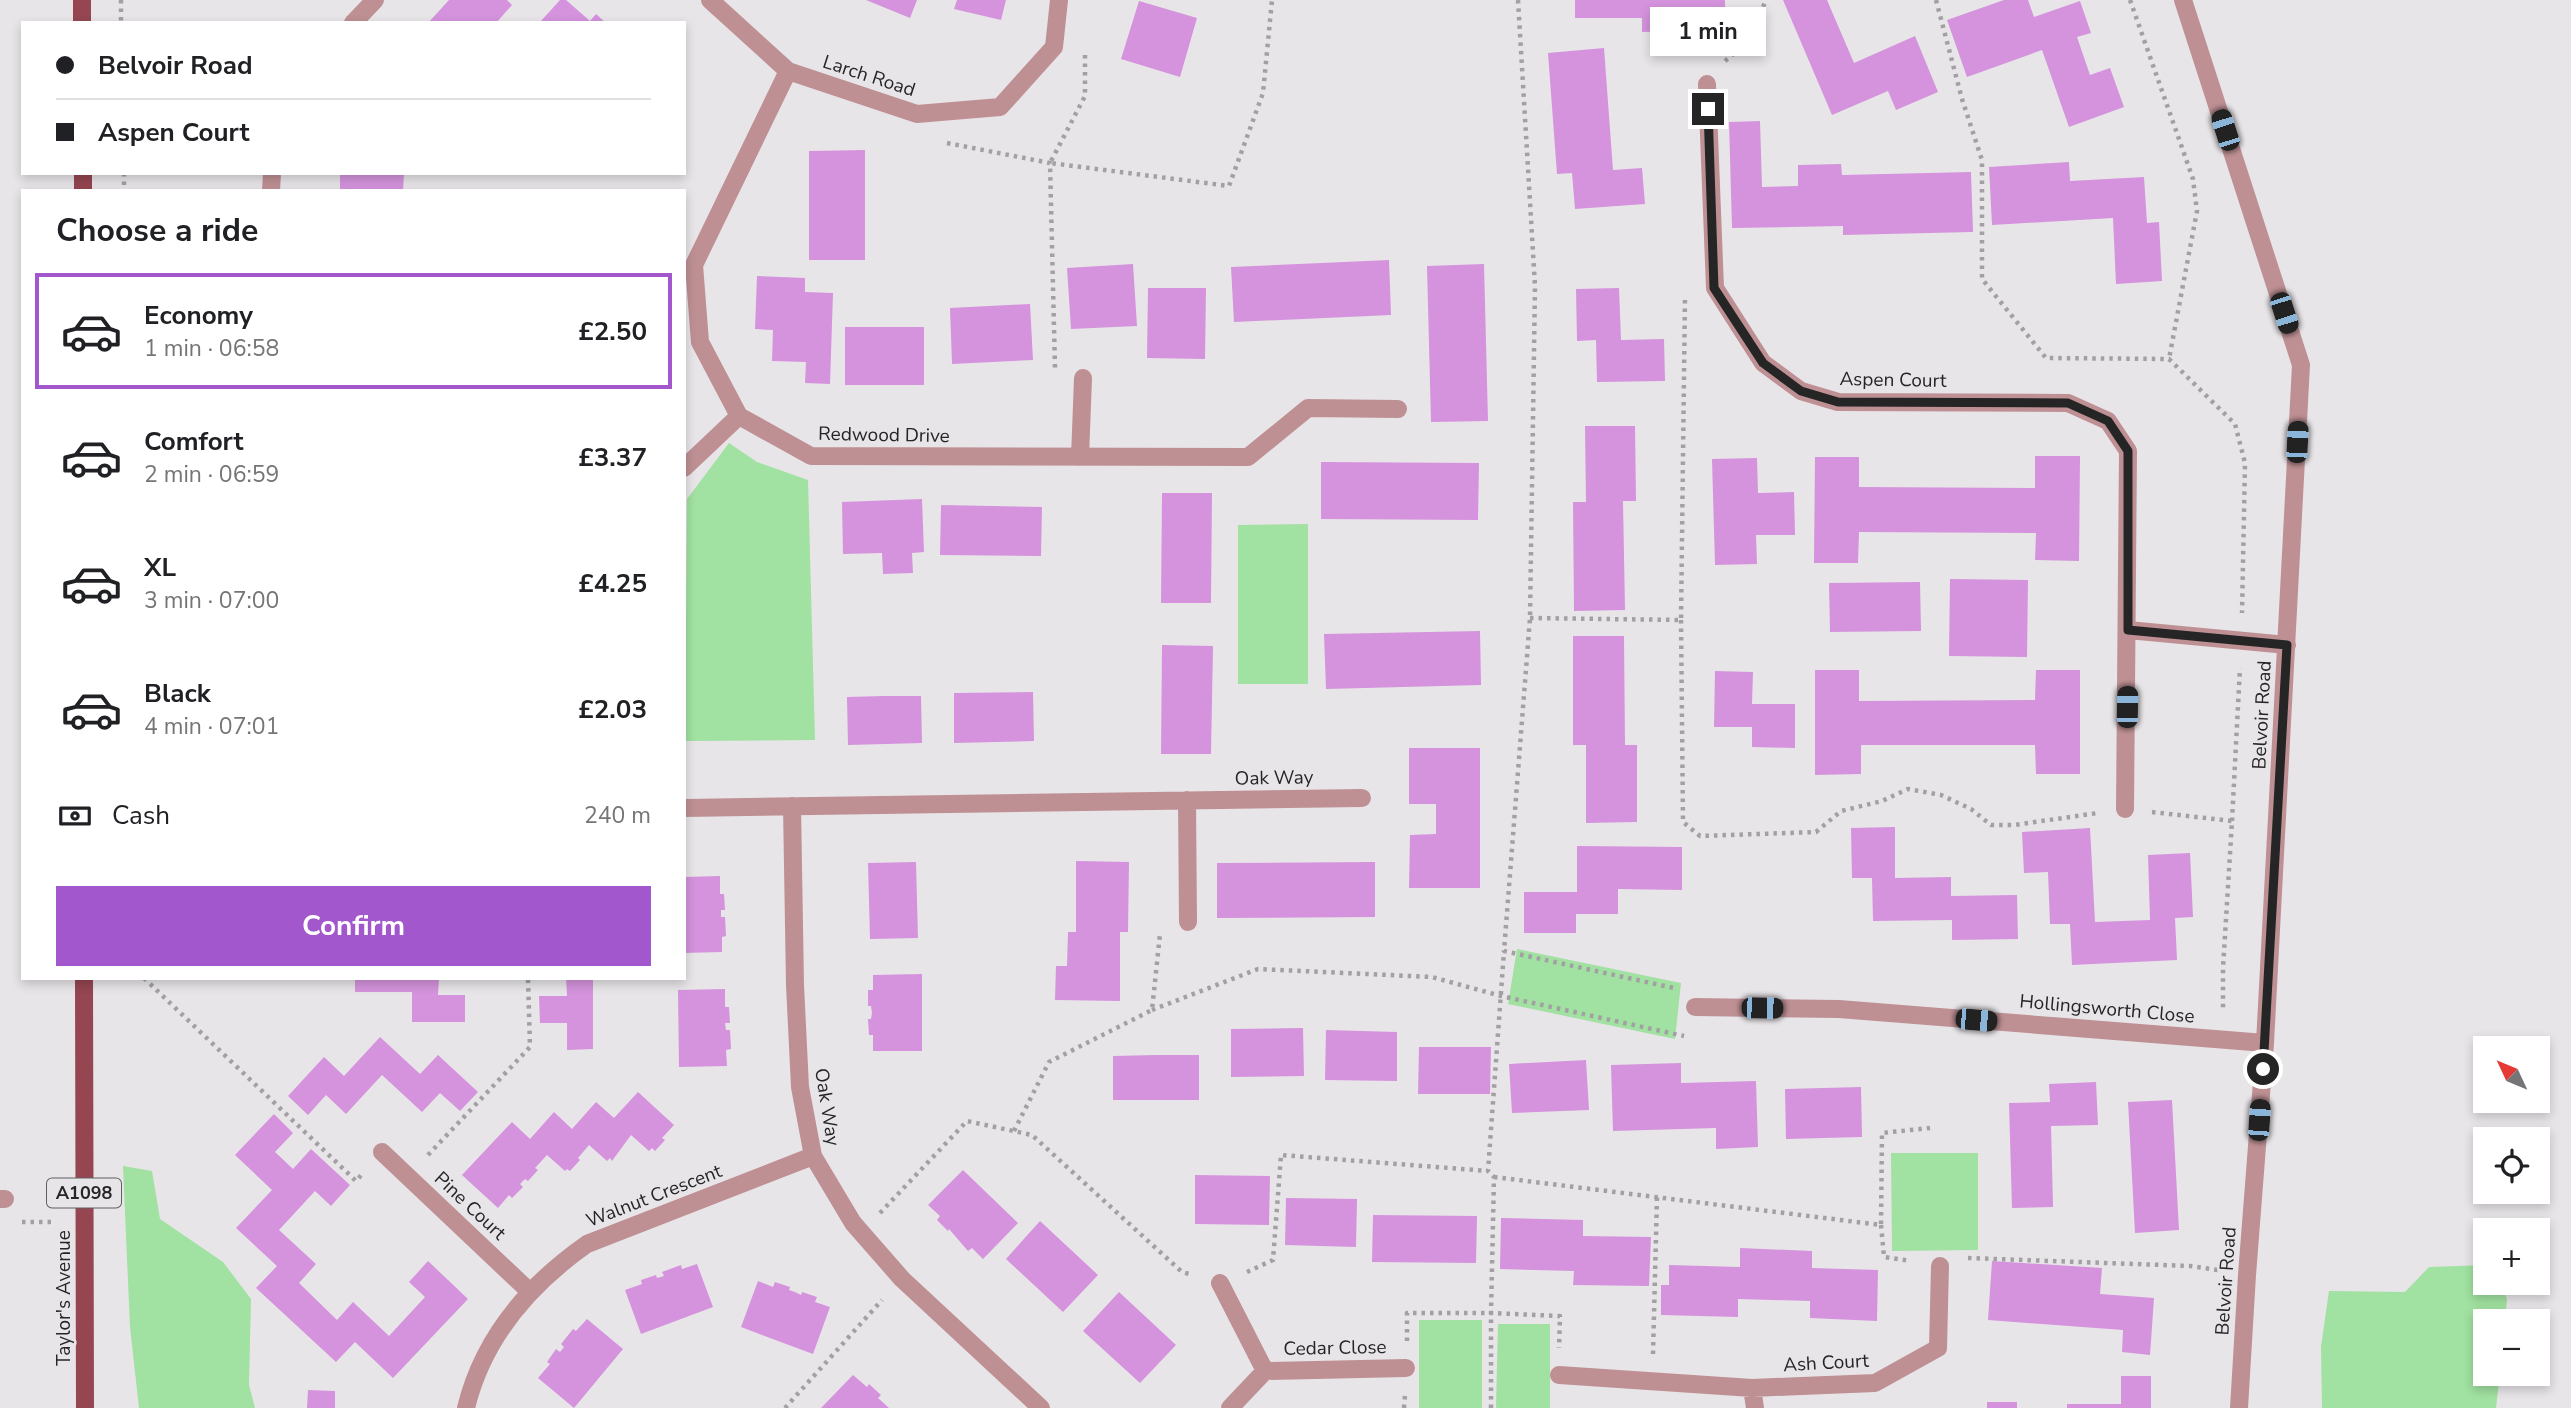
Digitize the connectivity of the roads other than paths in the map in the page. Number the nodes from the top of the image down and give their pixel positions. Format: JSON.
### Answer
{"nodes":[{"id":1,"x":82,"y":0,"type":"edge"},
{"id":2,"x":375,"y":0,"type":"edge"},
{"id":3,"x":710,"y":0,"type":"edge"},
{"id":4,"x":1059,"y":0,"type":"edge"},
{"id":5,"x":2183,"y":0,"type":"edge"},
{"id":6,"x":82,"y":21,"type":"edge"},
{"id":7,"x":355,"y":21,"type":"edge"},
{"id":8,"x":788,"y":72,"type":"junction"},
{"id":9,"x":1707,"y":84,"type":"road end"},
{"id":10,"x":1083,"y":379,"type":"road end"},
{"id":11,"x":1398,"y":409,"type":"dead end"},
{"id":12,"x":739,"y":416,"type":"junction"},
{"id":13,"x":1080,"y":457,"type":"junction"},
{"id":14,"x":686,"y":466,"type":"edge"},
{"id":15,"x":2128,"y":630,"type":"junction"},
{"id":16,"x":2287,"y":645,"type":"junction"},
{"id":17,"x":1362,"y":798,"type":"dead end"},
{"id":18,"x":1187,"y":800,"type":"junction"},
{"id":19,"x":792,"y":806,"type":"junction"},
{"id":20,"x":686,"y":808,"type":"edge"},
{"id":21,"x":2125,"y":809,"type":"road end"},
{"id":22,"x":1188,"y":922,"type":"road end"},
{"id":23,"x":83,"y":980,"type":"edge"},
{"id":24,"x":1695,"y":1007,"type":"road end"},
{"id":25,"x":2265,"y":1043,"type":"junction"},
{"id":26,"x":382,"y":1152,"type":"road end"},
{"id":27,"x":813,"y":1156,"type":"junction"},
{"id":28,"x":1940,"y":1266,"type":"road end"},
{"id":29,"x":1220,"y":1283,"type":"road end"},
{"id":30,"x":529,"y":1291,"type":"junction"},
{"id":31,"x":1406,"y":1368,"type":"road end"},
{"id":32,"x":1265,"y":1371,"type":"junction"},
{"id":33,"x":1559,"y":1375,"type":"road end"},
{"id":34,"x":1752,"y":1388,"type":"junction"},
{"id":35,"x":85,"y":1408,"type":"edge"},
{"id":36,"x":466,"y":1408,"type":"edge"},
{"id":37,"x":1041,"y":1408,"type":"edge"},
{"id":38,"x":1230,"y":1408,"type":"edge"},
{"id":39,"x":1755,"y":1408,"type":"edge"},
{"id":40,"x":2239,"y":1408,"type":"edge"}],
"edges":[{"from":1,"to":6,"type":"main road"},
{"from":2,"to":7,"type":"street"},
{"from":3,"to":8,"type":"street","name":"Larch Road"},
{"from":4,"to":8,"type":"street","name":"Larch Road"},
{"from":5,"to":16,"type":"street","name":"Belvoir Road"},
{"from":8,"to":12,"type":"street"},
{"from":9,"to":15,"type":"street","name":"Aspen Court"},
{"from":10,"to":13,"type":"street"},
{"from":11,"to":13,"type":"street","name":"Redwood Drive"},
{"from":12,"to":13,"type":"street","name":"Redwood Drive"},
{"from":12,"to":14,"type":"street"},
{"from":15,"to":16,"type":"street"},
{"from":15,"to":21,"type":"street","name":"Aspen Court"},
{"from":16,"to":25,"type":"street","name":"Belvoir Road"},
{"from":17,"to":18,"type":"street","name":"Oak Way"},
{"from":18,"to":19,"type":"street","name":"Oak Way"},
{"from":18,"to":22,"type":"street"},
{"from":19,"to":20,"type":"street","name":"Oak Way"},
{"from":19,"to":27,"type":"street","name":"Oak Way"},
{"from":23,"to":35,"type":"main road","name":"Taylor's Avenue","number":"A1098"},
{"from":24,"to":25,"type":"street","name":"Hollingsworth Close"},
{"from":25,"to":40,"type":"street","name":"Belvoir Road"},
{"from":26,"to":30,"type":"street","name":"Pine Court"},
{"from":27,"to":30,"type":"street","name":"Walnut Crescent"},
{"from":27,"to":37,"type":"street","name":"Oak Way"},
{"from":28,"to":34,"type":"street","name":"Ash Court"},
{"from":29,"to":32,"type":"street","name":"Cedar Close"},
{"from":30,"to":36,"type":"street","name":"Walnut Crescent"},
{"from":31,"to":32,"type":"street","name":"Cedar Close"},
{"from":32,"to":38,"type":"street","name":"Cedar Close"},
{"from":33,"to":34,"type":"street","name":"Ash Court"},
{"from":34,"to":39,"type":"street"}]}
